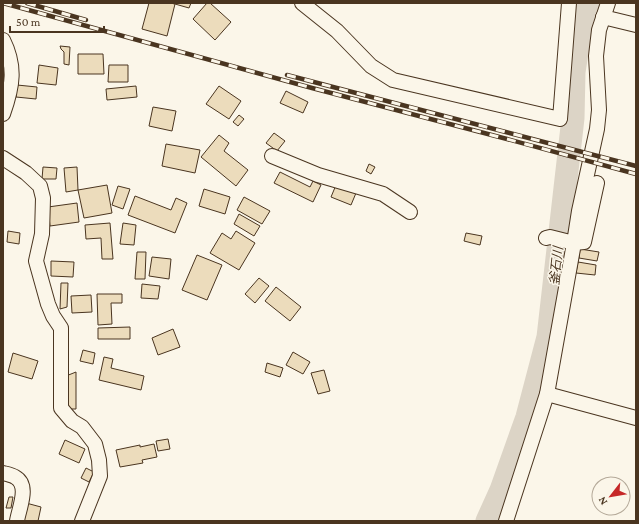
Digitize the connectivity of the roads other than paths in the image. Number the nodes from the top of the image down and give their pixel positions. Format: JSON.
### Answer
{"nodes":[{"id":1,"x":302,"y":3,"type":"edge"},
{"id":2,"x":569,"y":3,"type":"edge"},
{"id":3,"x":608,"y":3,"type":"edge"},
{"id":4,"x":603,"y":16,"type":"junction"},
{"id":5,"x":636,"y":25,"type":"edge"},
{"id":6,"x":3,"y":40,"type":"edge"},
{"id":7,"x":3,"y":114,"type":"edge"},
{"id":8,"x":272,"y":156,"type":"dead end"},
{"id":9,"x":3,"y":158,"type":"edge"},
{"id":10,"x":596,"y":183,"type":"dead end"},
{"id":11,"x":410,"y":212,"type":"dead end"},
{"id":12,"x":548,"y":238,"type":"dead end"},
{"id":13,"x":572,"y":242,"type":"junction"},
{"id":14,"x":547,"y":394,"type":"junction"},
{"id":15,"x":636,"y":418,"type":"edge"},
{"id":16,"x":3,"y":473,"type":"edge"},
{"id":17,"x":17,"y":521,"type":"edge"},
{"id":18,"x":82,"y":521,"type":"edge"},
{"id":19,"x":506,"y":521,"type":"edge"}],
"edges":[{"from":1,"to":2,"type":"street"},
{"from":3,"to":4,"type":"street"},
{"from":4,"to":5,"type":"street"},
{"from":4,"to":13,"type":"street"},
{"from":6,"to":7,"type":"street"},
{"from":8,"to":11,"type":"street"},
{"from":9,"to":18,"type":"street"},
{"from":10,"to":13,"type":"street"},
{"from":12,"to":13,"type":"street"},
{"from":13,"to":14,"type":"street"},
{"from":14,"to":15,"type":"street"},
{"from":14,"to":19,"type":"street"},
{"from":16,"to":17,"type":"street"}]}
